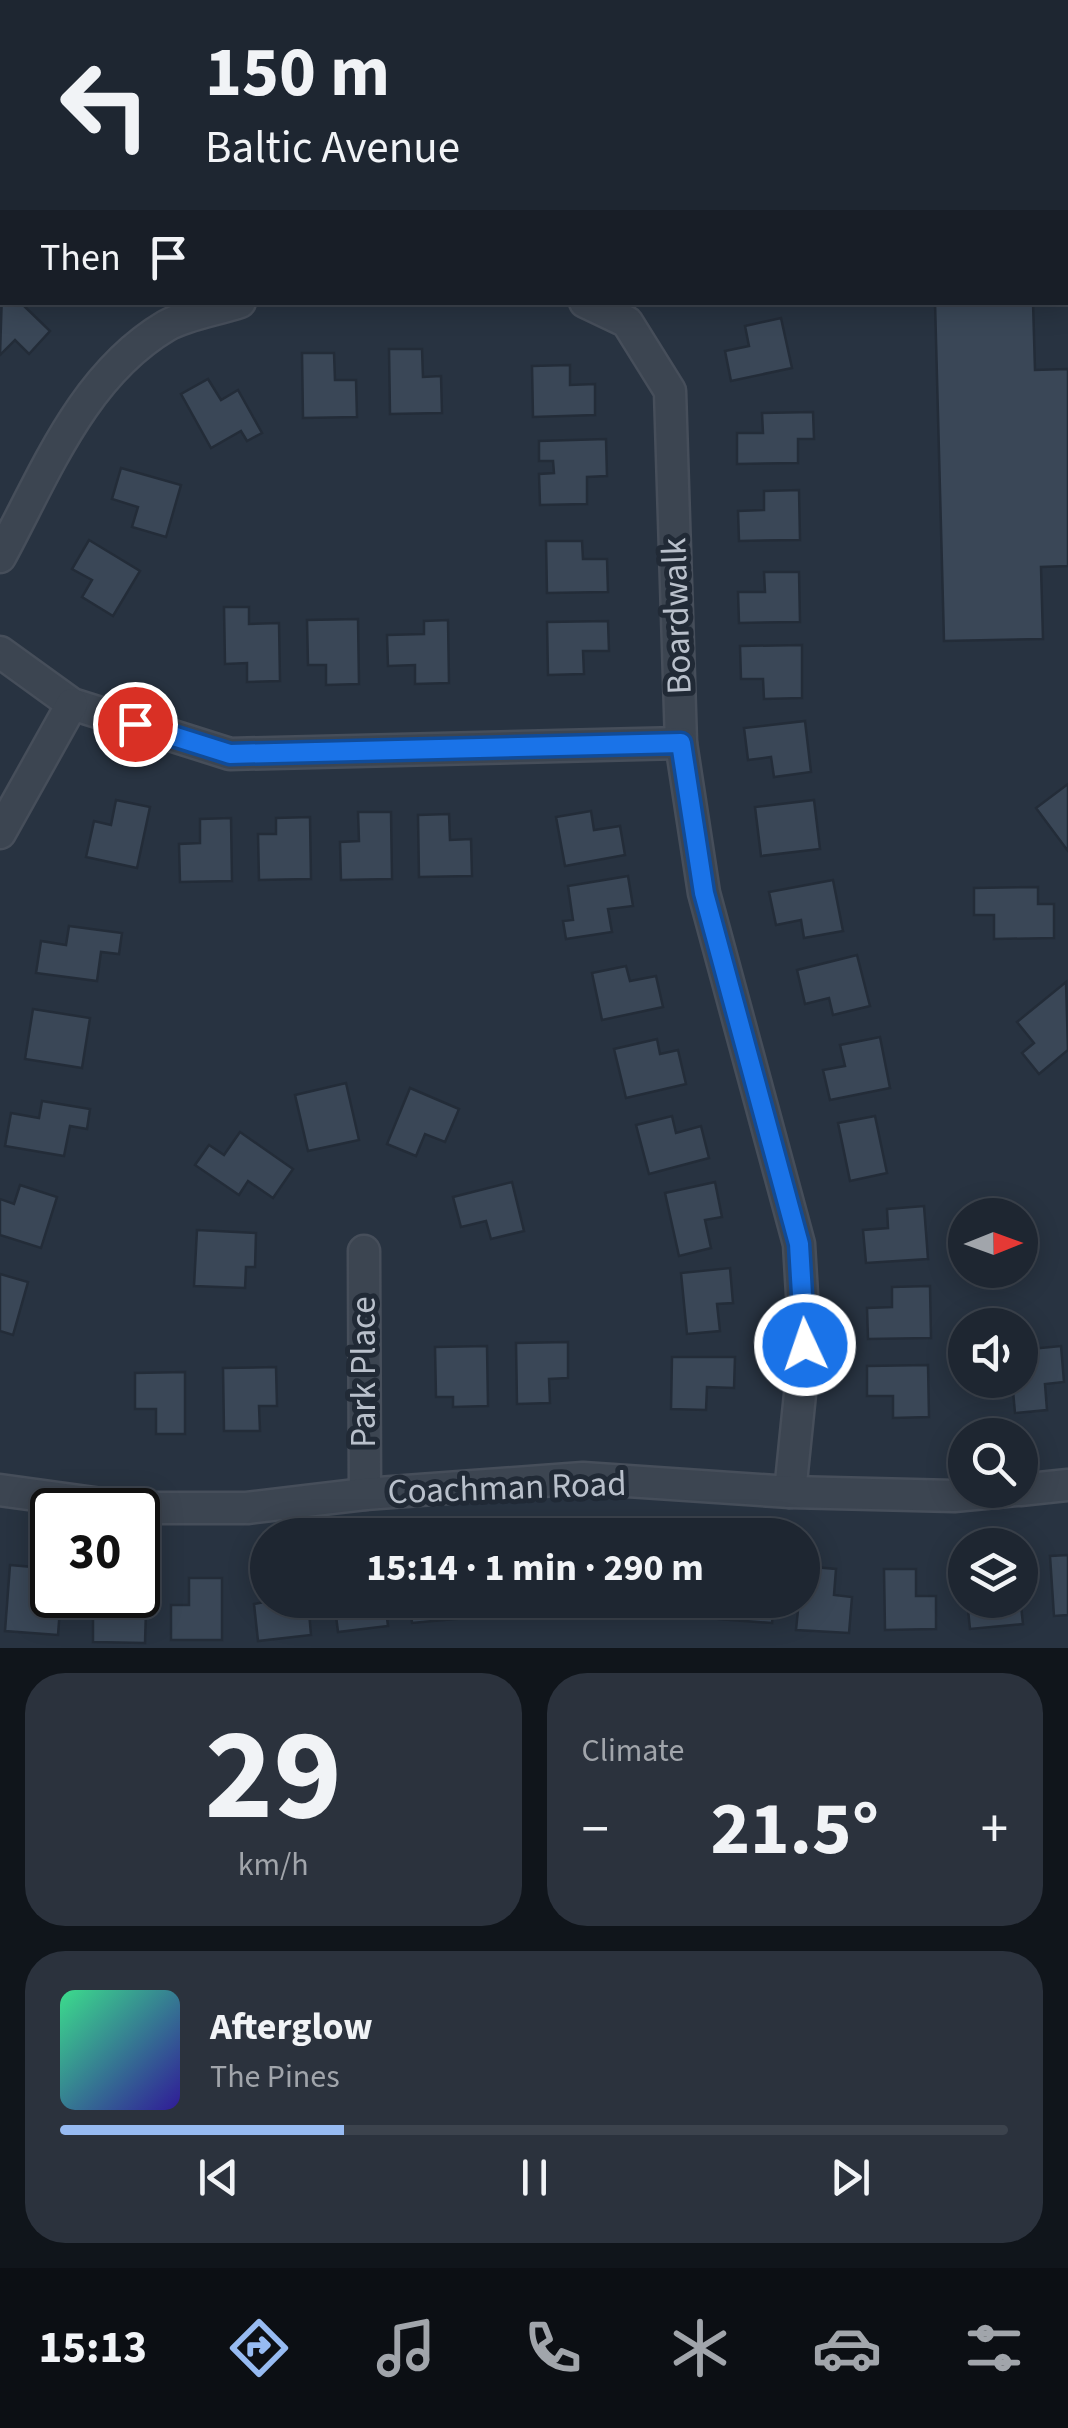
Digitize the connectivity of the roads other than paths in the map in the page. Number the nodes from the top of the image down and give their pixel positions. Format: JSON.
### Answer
{"nodes":[{"id":1,"x":230,"y":305,"type":"edge"},
{"id":2,"x":591,"y":305,"type":"edge"},
{"id":3,"x":0,"y":556,"type":"edge"},
{"id":4,"x":0,"y":652,"type":"edge"},
{"id":5,"x":72,"y":704,"type":"junction"},
{"id":6,"x":681,"y":743,"type":"junction"},
{"id":7,"x":0,"y":833,"type":"edge"},
{"id":8,"x":364,"y":1251,"type":"dead end"},
{"id":9,"x":1068,"y":1485,"type":"edge"},
{"id":10,"x":1038,"y":1488,"type":"edge"},
{"id":11,"x":0,"y":1490,"type":"edge"},
{"id":12,"x":790,"y":1492,"type":"junction"},
{"id":13,"x":365,"y":1494,"type":"junction"},
{"id":14,"x":948,"y":1496,"type":"edge"}],
"edges":[{"from":1,"to":3,"type":"street"},
{"from":2,"to":6,"type":"street","name":"Boardwalk"},
{"from":4,"to":5,"type":"street"},
{"from":5,"to":6,"type":"street"},
{"from":5,"to":7,"type":"street"},
{"from":6,"to":12,"type":"street","name":"Boardwalk"},
{"from":8,"to":13,"type":"street","name":"Park Place"},
{"from":9,"to":10,"type":"street","name":"Coachman Road"},
{"from":11,"to":13,"type":"street","name":"Coachman Road"},
{"from":12,"to":13,"type":"street","name":"Coachman Road"},
{"from":12,"to":14,"type":"street","name":"Coachman Road"}]}
